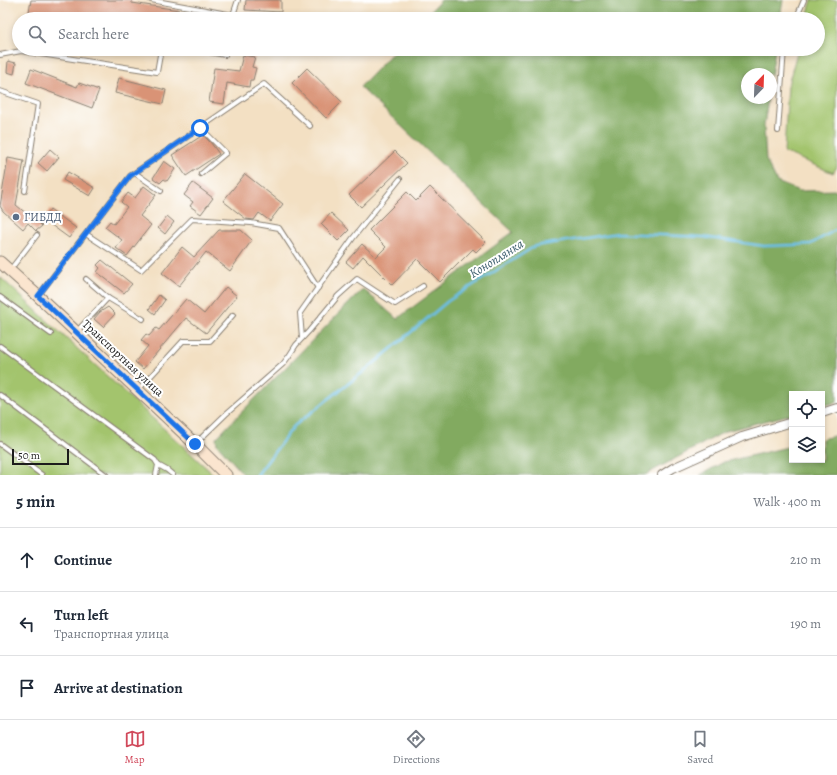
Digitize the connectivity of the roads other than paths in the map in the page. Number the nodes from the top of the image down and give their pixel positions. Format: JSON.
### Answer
{"nodes":[{"id":1,"x":151,"y":0,"type":"edge"},
{"id":2,"x":238,"y":0,"type":"edge"},
{"id":3,"x":804,"y":0,"type":"edge"},
{"id":4,"x":209,"y":12,"type":"edge"},
{"id":5,"x":234,"y":12,"type":"edge"},
{"id":6,"x":799,"y":12,"type":"edge"},
{"id":7,"x":12,"y":53,"type":"edge"},
{"id":8,"x":0,"y":55,"type":"edge"},
{"id":9,"x":53,"y":56,"type":"edge"},
{"id":10,"x":160,"y":56,"type":"edge"},
{"id":11,"x":783,"y":56,"type":"edge"},
{"id":12,"x":0,"y":91,"type":"edge"},
{"id":13,"x":310,"y":126,"type":"dead end"},
{"id":14,"x":200,"y":128,"type":"junction"},
{"id":15,"x":778,"y":131,"type":"dead end"},
{"id":16,"x":135,"y":173,"type":"junction"},
{"id":17,"x":201,"y":174,"type":"dead end"},
{"id":18,"x":400,"y":179,"type":"dead end"},
{"id":19,"x":25,"y":191,"type":"dead end"},
{"id":20,"x":161,"y":191,"type":"dead end"},
{"id":21,"x":86,"y":234,"type":"junction"},
{"id":22,"x":37,"y":235,"type":"dead end"},
{"id":23,"x":0,"y":262,"type":"edge"},
{"id":24,"x":9,"y":270,"type":"junction"},
{"id":25,"x":86,"y":279,"type":"dead end"},
{"id":26,"x":423,"y":286,"type":"dead end"},
{"id":27,"x":318,"y":288,"type":"junction"},
{"id":28,"x":38,"y":296,"type":"junction"},
{"id":29,"x":0,"y":297,"type":"edge"},
{"id":30,"x":108,"y":298,"type":"junction"},
{"id":31,"x":233,"y":315,"type":"dead end"},
{"id":32,"x":143,"y":319,"type":"dead end"},
{"id":33,"x":76,"y":332,"type":"junction"},
{"id":34,"x":51,"y":334,"type":"dead end"},
{"id":35,"x":302,"y":338,"type":"junction"},
{"id":36,"x":0,"y":346,"type":"edge"},
{"id":37,"x":138,"y":390,"type":"junction"},
{"id":38,"x":0,"y":395,"type":"edge"},
{"id":39,"x":837,"y":408,"type":"edge"},
{"id":40,"x":825,"y":412,"type":"edge"},
{"id":41,"x":789,"y":423,"type":"edge"},
{"id":42,"x":0,"y":444,"type":"edge"},
{"id":43,"x":195,"y":444,"type":"junction"},
{"id":44,"x":158,"y":465,"type":"junction"},
{"id":45,"x":225,"y":474,"type":"edge"},
{"id":46,"x":42,"y":475,"type":"edge"},
{"id":47,"x":106,"y":475,"type":"edge"},
{"id":48,"x":156,"y":475,"type":"edge"},
{"id":49,"x":173,"y":475,"type":"edge"},
{"id":50,"x":662,"y":475,"type":"edge"}],
"edges":[{"from":1,"to":4,"type":"lane"},
{"from":2,"to":5,"type":"lane"},
{"from":3,"to":6,"type":"lane"},
{"from":7,"to":8,"type":"lane"},
{"from":9,"to":10,"type":"lane"},
{"from":11,"to":15,"type":"lane"},
{"from":12,"to":19,"type":"lane"},
{"from":13,"to":14,"type":"lane"},
{"from":14,"to":16,"type":"lane"},
{"from":14,"to":17,"type":"lane"},
{"from":16,"to":20,"type":"lane"},
{"from":16,"to":21,"type":"lane"},
{"from":18,"to":27,"type":"lane"},
{"from":21,"to":27,"type":"lane"},
{"from":21,"to":28,"type":"lane"},
{"from":22,"to":24,"type":"lane"},
{"from":23,"to":24,"type":"main road","name":"Транспортная улица"},
{"from":24,"to":28,"type":"main road","name":"Транспортная улица"},
{"from":25,"to":30,"type":"lane"},
{"from":26,"to":35,"type":"lane"},
{"from":27,"to":35,"type":"lane"},
{"from":28,"to":33,"type":"main road","name":"Транспортная улица"},
{"from":29,"to":34,"type":"lane"},
{"from":30,"to":32,"type":"lane"},
{"from":30,"to":33,"type":"lane"},
{"from":31,"to":37,"type":"lane"},
{"from":33,"to":37,"type":"main road","name":"Транспортная улица"},
{"from":35,"to":43,"type":"lane"},
{"from":36,"to":44,"type":"lane"},
{"from":37,"to":43,"type":"main road","name":"Транспортная улица"},
{"from":38,"to":47,"type":"lane"},
{"from":39,"to":40,"type":"street"},
{"from":41,"to":50,"type":"street"},
{"from":42,"to":46,"type":"lane"},
{"from":43,"to":45,"type":"main road","name":"Транспортная улица"},
{"from":44,"to":48,"type":"lane"},
{"from":44,"to":49,"type":"lane"}]}
